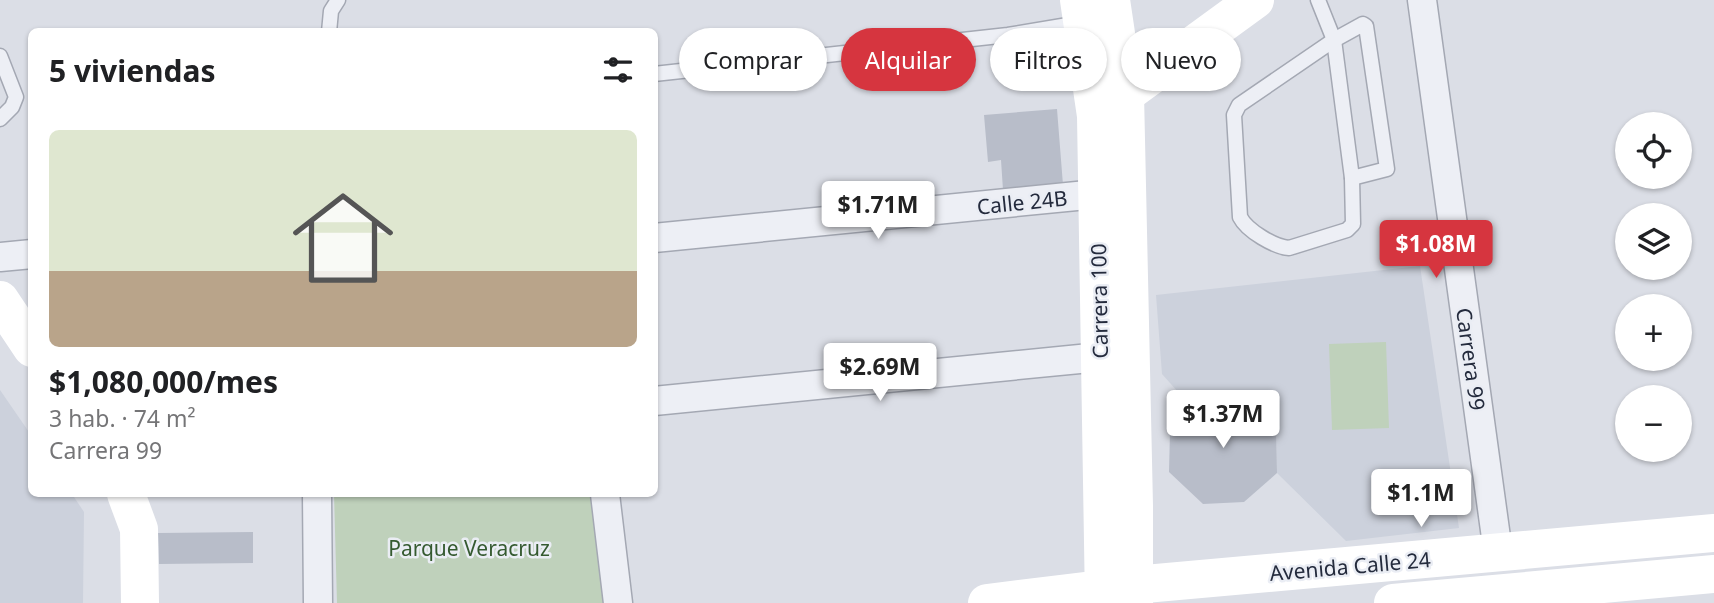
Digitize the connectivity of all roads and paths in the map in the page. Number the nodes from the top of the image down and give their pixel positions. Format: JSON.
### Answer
{"nodes":[{"id":1,"x":338,"y":0,"type":"edge"},
{"id":2,"x":1255,"y":0,"type":"edge"},
{"id":3,"x":1318,"y":0,"type":"edge"},
{"id":4,"x":1422,"y":0,"type":"edge"},
{"id":5,"x":1090,"y":8,"type":"edge"},
{"id":6,"x":329,"y":28,"type":"edge"},
{"id":7,"x":1334,"y":40,"type":"junction"},
{"id":8,"x":0,"y":56,"type":"edge"},
{"id":9,"x":658,"y":74,"type":"edge"},
{"id":10,"x":1110,"y":105,"type":"junction"},
{"id":11,"x":0,"y":119,"type":"edge"},
{"id":12,"x":1352,"y":178,"type":"junction"},
{"id":13,"x":1097,"y":194,"type":"junction"},
{"id":14,"x":658,"y":238,"type":"edge"},
{"id":15,"x":28,"y":254,"type":"edge"},
{"id":16,"x":0,"y":257,"type":"edge"},
{"id":17,"x":0,"y":300,"type":"edge"},
{"id":18,"x":28,"y":342,"type":"edge"},
{"id":19,"x":1100,"y":357,"type":"junction"},
{"id":20,"x":658,"y":401,"type":"edge"},
{"id":21,"x":128,"y":497,"type":"edge"},
{"id":22,"x":317,"y":497,"type":"edge"},
{"id":23,"x":606,"y":497,"type":"edge"},
{"id":24,"x":140,"y":511,"type":"edge"},
{"id":25,"x":1714,"y":533,"type":"edge"},
{"id":26,"x":1498,"y":552,"type":"junction"},
{"id":27,"x":1714,"y":574,"type":"edge"},
{"id":28,"x":1119,"y":595,"type":"edge"},
{"id":29,"x":140,"y":603,"type":"edge"},
{"id":30,"x":318,"y":603,"type":"edge"},
{"id":31,"x":618,"y":603,"type":"edge"},
{"id":32,"x":987,"y":603,"type":"edge"},
{"id":33,"x":1393,"y":603,"type":"edge"}],
"edges":[{"from":1,"to":6,"type":"lane"},
{"from":2,"to":10,"type":"main road"},
{"from":3,"to":7,"type":"lane"},
{"from":4,"to":26,"type":"street","name":"Carrera 99"},
{"from":5,"to":9,"type":"lane"},
{"from":5,"to":10,"type":"main road","name":"Carrera 100"},
{"from":7,"to":12,"type":"lane"},
{"from":7,"to":12,"type":"lane"},
{"from":7,"to":12,"type":"lane"},
{"from":8,"to":11,"type":"lane"},
{"from":10,"to":13,"type":"main road","name":"Carrera 100"},
{"from":10,"to":28,"type":"main road","name":"Carrera 100"},
{"from":13,"to":14,"type":"street","name":"Calle 24B"},
{"from":13,"to":19,"type":"main road","name":"Carrera 100"},
{"from":15,"to":16,"type":"street"},
{"from":17,"to":18,"type":"main road"},
{"from":19,"to":20,"type":"street"},
{"from":19,"to":28,"type":"main road","name":"Carrera 100"},
{"from":21,"to":24,"type":"main road"},
{"from":22,"to":30,"type":"street"},
{"from":23,"to":31,"type":"street"},
{"from":24,"to":29,"type":"main road"},
{"from":25,"to":26,"type":"main road","name":"Avenida Calle 24"},
{"from":26,"to":28,"type":"main road","name":"Avenida Calle 24"},
{"from":27,"to":33,"type":"main road","name":"Avenida Calle 24"},
{"from":28,"to":32,"type":"main road","name":"Avenida Calle 24"}]}
